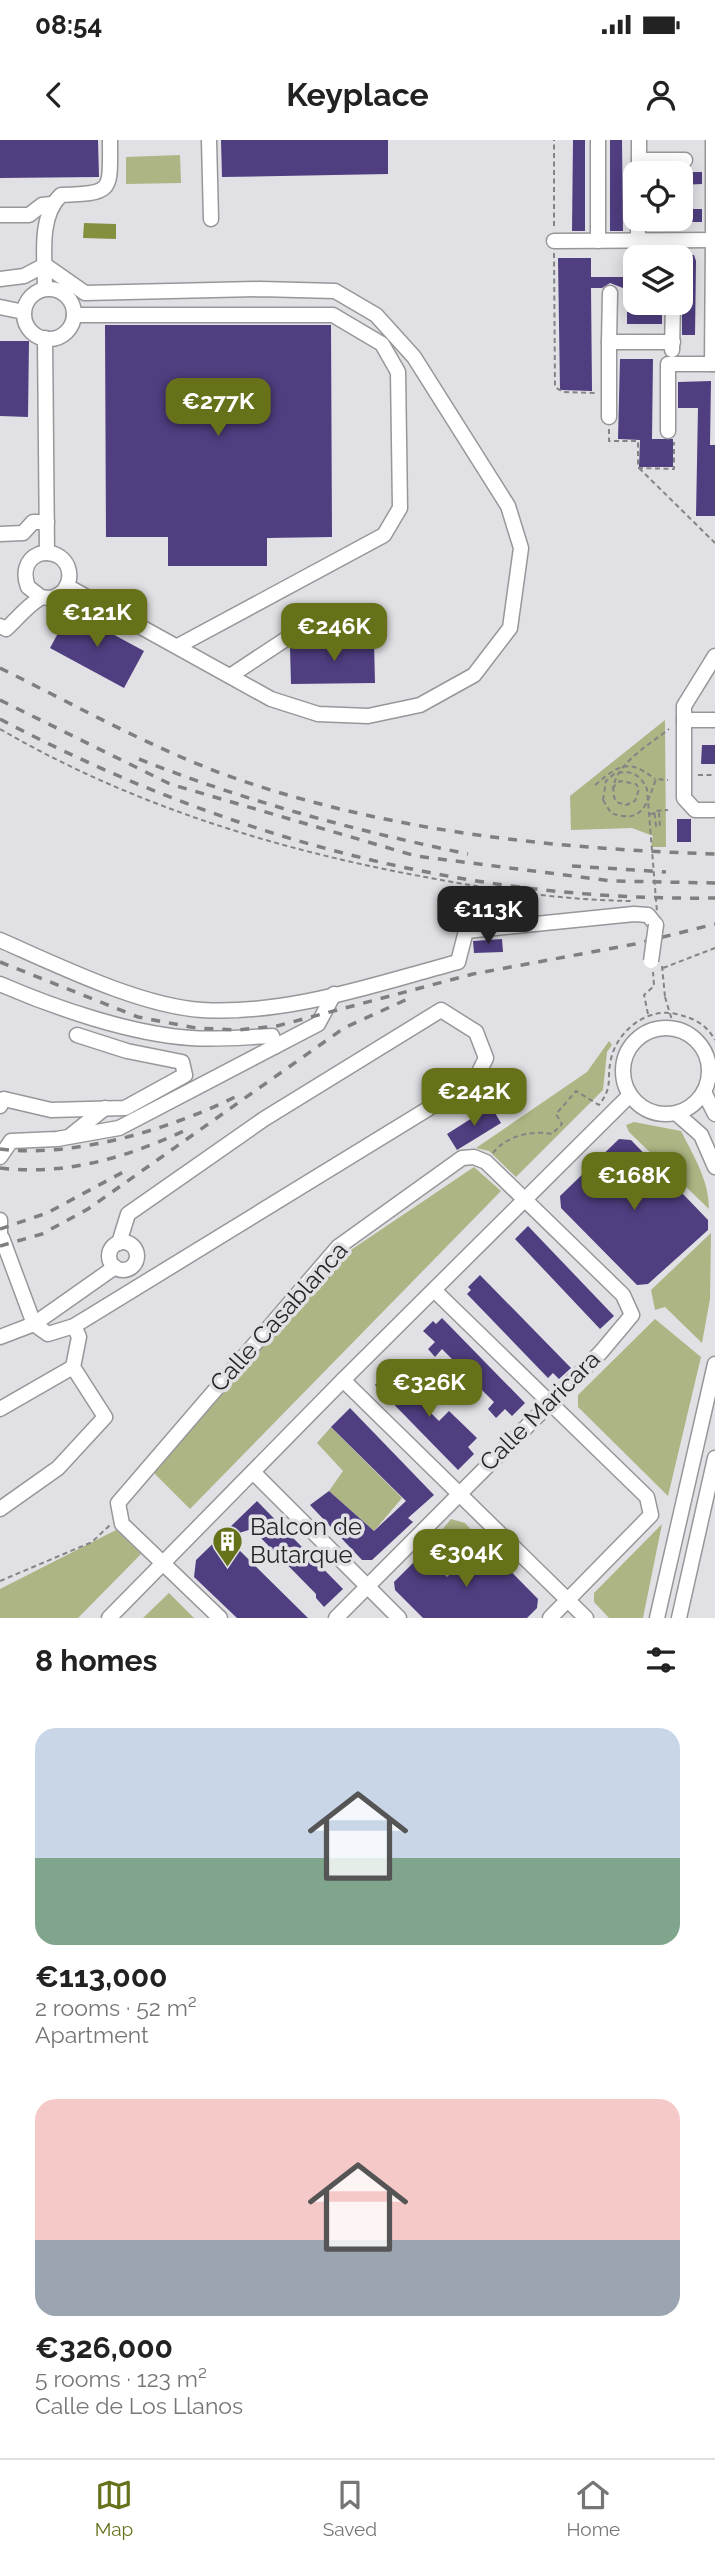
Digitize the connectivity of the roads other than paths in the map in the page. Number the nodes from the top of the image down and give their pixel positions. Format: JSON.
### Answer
{"nodes":[{"id":1,"x":110,"y":140,"type":"edge"},
{"id":2,"x":209,"y":140,"type":"edge"},
{"id":3,"x":598,"y":140,"type":"edge"},
{"id":4,"x":639,"y":140,"type":"edge"},
{"id":5,"x":713,"y":140,"type":"edge"},
{"id":6,"x":685,"y":160,"type":"dead end"},
{"id":7,"x":639,"y":161,"type":"edge"},
{"id":8,"x":678,"y":161,"type":"edge"},
{"id":9,"x":51,"y":204,"type":"junction"},
{"id":10,"x":0,"y":215,"type":"edge"},
{"id":11,"x":211,"y":219,"type":"dead end"},
{"id":12,"x":638,"y":231,"type":"edge"},
{"id":13,"x":713,"y":238,"type":"edge"},
{"id":14,"x":554,"y":241,"type":"road end"},
{"id":15,"x":598,"y":241,"type":"junction"},
{"id":16,"x":638,"y":241,"type":"junction"},
{"id":17,"x":673,"y":241,"type":"junction"},
{"id":18,"x":673,"y":245,"type":"edge"},
{"id":19,"x":45,"y":265,"type":"junction"},
{"id":20,"x":0,"y":279,"type":"edge"},
{"id":21,"x":45,"y":289,"type":"junction"},
{"id":22,"x":282,"y":290,"type":"junction"},
{"id":23,"x":610,"y":293,"type":"dead end"},
{"id":24,"x":0,"y":307,"type":"edge"},
{"id":25,"x":24,"y":312,"type":"junction"},
{"id":26,"x":282,"y":314,"type":"junction"},
{"id":27,"x":74,"y":315,"type":"junction"},
{"id":28,"x":673,"y":315,"type":"edge"},
{"id":29,"x":45,"y":338,"type":"junction"},
{"id":30,"x":610,"y":342,"type":"junction"},
{"id":31,"x":673,"y":342,"type":"junction"},
{"id":32,"x":668,"y":364,"type":"junction"},
{"id":33,"x":713,"y":364,"type":"edge"},
{"id":34,"x":609,"y":417,"type":"road end"},
{"id":35,"x":668,"y":431,"type":"road end"},
{"id":36,"x":47,"y":522,"type":"junction"},
{"id":37,"x":0,"y":534,"type":"edge"},
{"id":38,"x":47,"y":553,"type":"junction"},
{"id":39,"x":67,"y":586,"type":"junction"},
{"id":40,"x":41,"y":597,"type":"junction"},
{"id":41,"x":0,"y":625,"type":"edge"},
{"id":42,"x":313,"y":638,"type":"dead end"},
{"id":43,"x":178,"y":646,"type":"junction"},
{"id":44,"x":715,"y":656,"type":"edge"},
{"id":45,"x":230,"y":676,"type":"junction"},
{"id":46,"x":684,"y":720,"type":"junction"},
{"id":47,"x":715,"y":720,"type":"edge"},
{"id":48,"x":715,"y":810,"type":"edge"},
{"id":49,"x":0,"y":940,"type":"edge"},
{"id":50,"x":655,"y":963,"type":"road end"},
{"id":51,"x":0,"y":984,"type":"edge"},
{"id":52,"x":334,"y":994,"type":"junction"},
{"id":53,"x":77,"y":1035,"type":"dead end"},
{"id":54,"x":276,"y":1046,"type":"junction"},
{"id":55,"x":704,"y":1092,"type":"junction"},
{"id":56,"x":630,"y":1095,"type":"junction"},
{"id":57,"x":0,"y":1106,"type":"edge"},
{"id":58,"x":105,"y":1108,"type":"junction"},
{"id":59,"x":676,"y":1113,"type":"junction"},
{"id":60,"x":715,"y":1114,"type":"edge"},
{"id":61,"x":69,"y":1137,"type":"junction"},
{"id":62,"x":0,"y":1157,"type":"edge"},
{"id":63,"x":715,"y":1167,"type":"edge"},
{"id":64,"x":526,"y":1200,"type":"junction"},
{"id":65,"x":0,"y":1220,"type":"edge"},
{"id":66,"x":1,"y":1238,"type":"edge"},
{"id":67,"x":119,"y":1243,"type":"junction"},
{"id":68,"x":115,"y":1267,"type":"junction"},
{"id":69,"x":435,"y":1291,"type":"junction"},
{"id":70,"x":34,"y":1324,"type":"junction"},
{"id":71,"x":74,"y":1326,"type":"junction"},
{"id":72,"x":0,"y":1337,"type":"edge"},
{"id":73,"x":715,"y":1364,"type":"edge"},
{"id":74,"x":73,"y":1367,"type":"junction"},
{"id":75,"x":342,"y":1380,"type":"junction"},
{"id":76,"x":550,"y":1402,"type":"junction"},
{"id":77,"x":0,"y":1409,"type":"edge"},
{"id":78,"x":715,"y":1458,"type":"edge"},
{"id":79,"x":253,"y":1472,"type":"junction"},
{"id":80,"x":457,"y":1494,"type":"junction"},
{"id":81,"x":0,"y":1508,"type":"edge"},
{"id":82,"x":164,"y":1563,"type":"junction"},
{"id":83,"x":367,"y":1587,"type":"junction"},
{"id":84,"x":568,"y":1600,"type":"junction"},
{"id":85,"x":109,"y":1618,"type":"edge"},
{"id":86,"x":220,"y":1618,"type":"edge"},
{"id":87,"x":336,"y":1618,"type":"edge"},
{"id":88,"x":399,"y":1618,"type":"edge"},
{"id":89,"x":550,"y":1618,"type":"edge"},
{"id":90,"x":586,"y":1618,"type":"edge"},
{"id":91,"x":657,"y":1618,"type":"edge"},
{"id":92,"x":679,"y":1618,"type":"edge"}],
"edges":[{"from":1,"to":9,"type":"street"},
{"from":2,"to":11,"type":"street"},
{"from":3,"to":15,"type":"street"},
{"from":4,"to":7,"type":"street"},
{"from":5,"to":13,"type":"street"},
{"from":6,"to":8,"type":"street"},
{"from":9,"to":10,"type":"street"},
{"from":9,"to":19,"type":"street"},
{"from":12,"to":16,"type":"street"},
{"from":13,"to":17,"type":"street"},
{"from":13,"to":33,"type":"street"},
{"from":14,"to":15,"type":"street"},
{"from":15,"to":16,"type":"street"},
{"from":16,"to":17,"type":"street"},
{"from":17,"to":18,"type":"street"},
{"from":19,"to":20,"type":"street"},
{"from":19,"to":21,"type":"street"},
{"from":19,"to":22,"type":"street"},
{"from":21,"to":25,"type":"street"},
{"from":21,"to":27,"type":"street"},
{"from":22,"to":26,"type":"street"},
{"from":22,"to":45,"type":"street"},
{"from":23,"to":30,"type":"street"},
{"from":24,"to":25,"type":"street"},
{"from":25,"to":29,"type":"street"},
{"from":26,"to":27,"type":"street"},
{"from":26,"to":43,"type":"street"},
{"from":27,"to":29,"type":"street"},
{"from":28,"to":31,"type":"street"},
{"from":29,"to":36,"type":"street"},
{"from":30,"to":31,"type":"street"},
{"from":30,"to":34,"type":"street"},
{"from":31,"to":32,"type":"street"},
{"from":32,"to":33,"type":"street"},
{"from":32,"to":35,"type":"street"},
{"from":36,"to":37,"type":"street"},
{"from":36,"to":38,"type":"street"},
{"from":38,"to":39,"type":"street"},
{"from":38,"to":40,"type":"street"},
{"from":39,"to":40,"type":"street"},
{"from":39,"to":43,"type":"street"},
{"from":40,"to":41,"type":"street"},
{"from":42,"to":45,"type":"street"},
{"from":43,"to":45,"type":"street"},
{"from":44,"to":46,"type":"street"},
{"from":46,"to":47,"type":"street"},
{"from":46,"to":48,"type":"street"},
{"from":49,"to":52,"type":"street"},
{"from":50,"to":52,"type":"street","bridge":true},
{"from":51,"to":54,"type":"street"},
{"from":52,"to":54,"type":"street"},
{"from":53,"to":58,"type":"street"},
{"from":54,"to":61,"type":"street"},
{"from":55,"to":56,"type":"street"},
{"from":55,"to":59,"type":"street"},
{"from":55,"to":60,"type":"street"},
{"from":56,"to":59,"type":"street"},
{"from":56,"to":64,"type":"street"},
{"from":57,"to":58,"type":"street"},
{"from":58,"to":61,"type":"street"},
{"from":59,"to":63,"type":"street"},
{"from":61,"to":62,"type":"street"},
{"from":64,"to":69,"type":"street"},
{"from":64,"to":76,"type":"street","name":"Calle Maricara"},
{"from":64,"to":82,"type":"street","name":"Calle Casablanca"},
{"from":65,"to":66,"type":"street"},
{"from":66,"to":70,"type":"street"},
{"from":67,"to":68,"type":"street"},
{"from":67,"to":68,"type":"street"},
{"from":67,"to":71,"type":"street"},
{"from":68,"to":70,"type":"street"},
{"from":69,"to":75,"type":"street"},
{"from":69,"to":76,"type":"street"},
{"from":70,"to":71,"type":"street"},
{"from":70,"to":72,"type":"street"},
{"from":71,"to":74,"type":"street"},
{"from":73,"to":91,"type":"street"},
{"from":74,"to":77,"type":"street"},
{"from":74,"to":81,"type":"street"},
{"from":75,"to":79,"type":"street"},
{"from":75,"to":80,"type":"street"},
{"from":76,"to":80,"type":"street","name":"Calle Maricara"},
{"from":76,"to":84,"type":"street"},
{"from":78,"to":92,"type":"street"},
{"from":79,"to":82,"type":"street"},
{"from":79,"to":83,"type":"street"},
{"from":80,"to":83,"type":"street","name":"Calle Maricara"},
{"from":80,"to":84,"type":"street"},
{"from":82,"to":85,"type":"street"},
{"from":82,"to":86,"type":"street"},
{"from":83,"to":87,"type":"street","name":"Calle Maricara"},
{"from":83,"to":88,"type":"street"},
{"from":84,"to":89,"type":"street"},
{"from":84,"to":90,"type":"street"}]}
